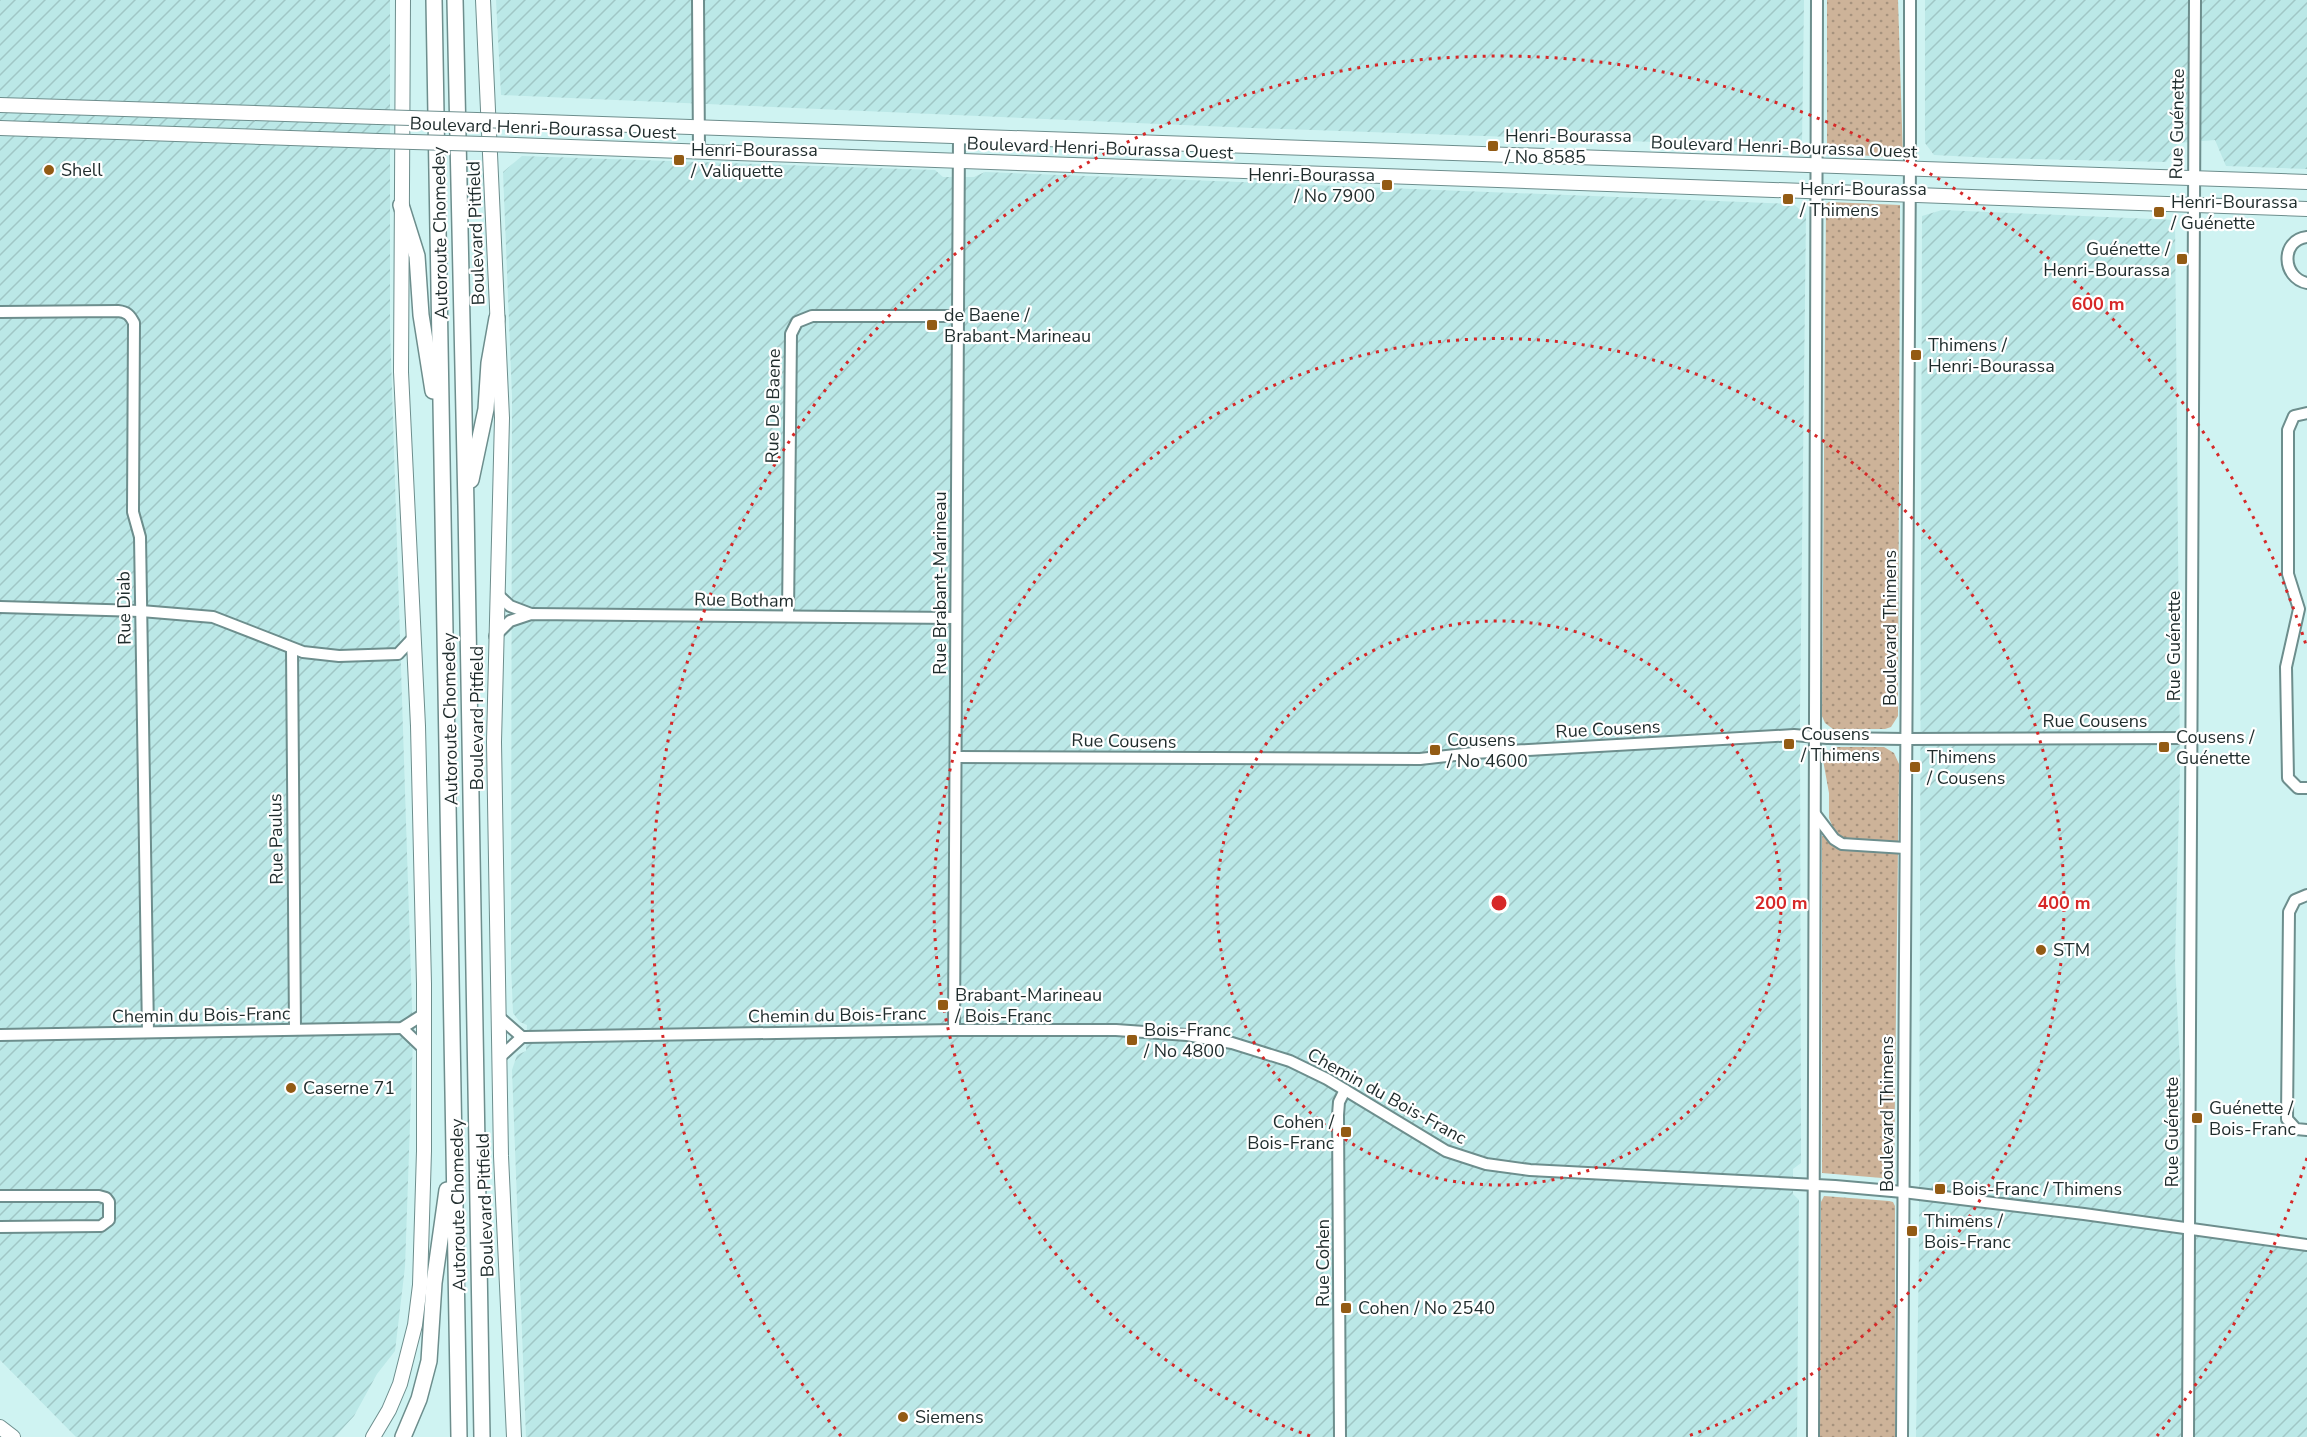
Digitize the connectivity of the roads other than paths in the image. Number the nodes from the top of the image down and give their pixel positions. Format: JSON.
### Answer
{"nodes":[{"id":1,"x":403,"y":0,"type":"edge"},
{"id":2,"x":434,"y":0,"type":"edge"},
{"id":3,"x":455,"y":0,"type":"edge"},
{"id":4,"x":483,"y":0,"type":"edge"},
{"id":5,"x":698,"y":0,"type":"edge"},
{"id":6,"x":1817,"y":0,"type":"edge"},
{"id":7,"x":1910,"y":0,"type":"edge"},
{"id":8,"x":2195,"y":0,"type":"edge"},
{"id":9,"x":0,"y":105,"type":"edge"},
{"id":10,"x":699,"y":127,"type":"junction"},
{"id":11,"x":1,"y":129,"type":"edge"},
{"id":12,"x":959,"y":137,"type":"junction"},
{"id":13,"x":699,"y":151,"type":"junction"},
{"id":14,"x":959,"y":160,"type":"junction"},
{"id":15,"x":1816,"y":165,"type":"junction"},
{"id":16,"x":1910,"y":169,"type":"junction"},
{"id":17,"x":2194,"y":178,"type":"junction"},
{"id":18,"x":2307,"y":182,"type":"edge"},
{"id":19,"x":1817,"y":192,"type":"junction"},
{"id":20,"x":1910,"y":195,"type":"junction"},
{"id":21,"x":401,"y":205,"type":"junction"},
{"id":22,"x":2192,"y":205,"type":"junction"},
{"id":23,"x":2307,"y":209,"type":"edge"},
{"id":24,"x":2307,"y":237,"type":"edge"},
{"id":25,"x":2307,"y":283,"type":"edge"},
{"id":26,"x":0,"y":312,"type":"edge"},
{"id":27,"x":957,"y":316,"type":"junction"},
{"id":28,"x":497,"y":318,"type":"junction"},
{"id":29,"x":2307,"y":413,"type":"edge"},
{"id":30,"x":442,"y":450,"type":"junction"},
{"id":31,"x":466,"y":506,"type":"junction"},
{"id":32,"x":497,"y":594,"type":"junction"},
{"id":33,"x":0,"y":607,"type":"edge"},
{"id":34,"x":141,"y":611,"type":"junction"},
{"id":35,"x":531,"y":614,"type":"junction"},
{"id":36,"x":788,"y":616,"type":"junction"},
{"id":37,"x":956,"y":618,"type":"junction"},
{"id":38,"x":495,"y":636,"type":"junction"},
{"id":39,"x":414,"y":637,"type":"junction"},
{"id":40,"x":292,"y":649,"type":"junction"},
{"id":41,"x":398,"y":654,"type":"junction"},
{"id":42,"x":416,"y":672,"type":"junction"},
{"id":43,"x":1815,"y":737,"type":"junction"},
{"id":44,"x":1906,"y":738,"type":"junction"},
{"id":45,"x":2190,"y":738,"type":"junction"},
{"id":46,"x":956,"y":757,"type":"junction"},
{"id":47,"x":2307,"y":788,"type":"edge"},
{"id":48,"x":1815,"y":813,"type":"junction"},
{"id":49,"x":1905,"y":848,"type":"junction"},
{"id":50,"x":2307,"y":895,"type":"edge"},
{"id":51,"x":424,"y":1014,"type":"junction"},
{"id":52,"x":499,"y":1017,"type":"junction"},
{"id":53,"x":402,"y":1028,"type":"junction"},
{"id":54,"x":295,"y":1029,"type":"junction"},
{"id":55,"x":954,"y":1030,"type":"junction"},
{"id":56,"x":148,"y":1032,"type":"junction"},
{"id":57,"x":0,"y":1035,"type":"edge"},
{"id":58,"x":522,"y":1037,"type":"junction"},
{"id":59,"x":424,"y":1050,"type":"junction"},
{"id":60,"x":500,"y":1057,"type":"junction"},
{"id":61,"x":1345,"y":1090,"type":"junction"},
{"id":62,"x":2307,"y":1130,"type":"edge"},
{"id":63,"x":454,"y":1148,"type":"junction"},
{"id":64,"x":1814,"y":1185,"type":"junction"},
{"id":65,"x":1903,"y":1192,"type":"junction"},
{"id":66,"x":0,"y":1196,"type":"edge"},
{"id":67,"x":0,"y":1227,"type":"edge"},
{"id":68,"x":2188,"y":1229,"type":"junction"},
{"id":69,"x":2307,"y":1245,"type":"edge"},
{"id":70,"x":0,"y":1427,"type":"edge"},
{"id":71,"x":12,"y":1437,"type":"edge"},
{"id":72,"x":373,"y":1437,"type":"edge"},
{"id":73,"x":401,"y":1437,"type":"edge"},
{"id":74,"x":459,"y":1437,"type":"edge"},
{"id":75,"x":482,"y":1437,"type":"edge"},
{"id":76,"x":514,"y":1437,"type":"edge"},
{"id":77,"x":1340,"y":1437,"type":"edge"},
{"id":78,"x":1813,"y":1437,"type":"edge"},
{"id":79,"x":1902,"y":1437,"type":"edge"},
{"id":80,"x":2188,"y":1437,"type":"edge"}],
"edges":[{"from":1,"to":21,"type":"main road"},
{"from":2,"to":30,"type":"highway","name":"Autoroute Chomedey"},
{"from":3,"to":31,"type":"highway","name":"Autoroute Chomedey"},
{"from":4,"to":28,"type":"main road","name":"Boulevard Pitfield"},
{"from":5,"to":10,"type":"street"},
{"from":6,"to":15,"type":"street"},
{"from":7,"to":16,"type":"street","name":"Boulevard Thimens"},
{"from":8,"to":17,"type":"street","name":"Rue Guénette"},
{"from":9,"to":10,"type":"main road","name":"Boulevard Henri-Bourassa Ouest","bridge":true},
{"from":10,"to":12,"type":"main road","name":"Boulevard Henri-Bourassa Ouest"},
{"from":10,"to":13,"type":"street"},
{"from":11,"to":13,"type":"main road","name":"Boulevard Henri-Bourassa Ouest","bridge":true},
{"from":12,"to":14,"type":"street","name":"Rue Brabant-Marineau"},
{"from":12,"to":15,"type":"main road","name":"Boulevard Henri-Bourassa Ouest"},
{"from":13,"to":14,"type":"main road","name":"Boulevard Henri-Bourassa Ouest"},
{"from":14,"to":19,"type":"main road","name":"Boulevard Henri-Bourassa Ouest"},
{"from":14,"to":27,"type":"street","name":"Rue Brabant-Marineau"},
{"from":15,"to":16,"type":"main road","name":"Boulevard Henri-Bourassa Ouest"},
{"from":15,"to":19,"type":"street"},
{"from":16,"to":17,"type":"main road","name":"Boulevard Henri-Bourassa Ouest"},
{"from":16,"to":20,"type":"street","name":"Boulevard Thimens"},
{"from":17,"to":18,"type":"main road","name":"Boulevard Henri-Bourassa Ouest"},
{"from":17,"to":22,"type":"street","name":"Rue Guénette"},
{"from":19,"to":20,"type":"main road","name":"Boulevard Henri-Bourassa Ouest"},
{"from":19,"to":43,"type":"street"},
{"from":20,"to":22,"type":"main road","name":"Boulevard Henri-Bourassa Ouest"},
{"from":20,"to":44,"type":"street","name":"Boulevard Thimens"},
{"from":21,"to":30,"type":"highway"},
{"from":21,"to":39,"type":"main road"},
{"from":22,"to":23,"type":"main road","name":"Boulevard Henri-Bourassa Ouest"},
{"from":22,"to":45,"type":"street","name":"Rue Guénette"},
{"from":24,"to":25,"type":"street"},
{"from":26,"to":34,"type":"street","name":"Rue Diab"},
{"from":27,"to":36,"type":"street","name":"Rue De Baene"},
{"from":27,"to":37,"type":"street","name":"Rue Brabant-Marineau"},
{"from":28,"to":31,"type":"highway"},
{"from":28,"to":32,"type":"main road","name":"Boulevard Pitfield"},
{"from":29,"to":47,"type":"street"},
{"from":30,"to":63,"type":"highway","name":"Autoroute Chomedey"},
{"from":31,"to":75,"type":"highway","name":"Autoroute Chomedey"},
{"from":32,"to":35,"type":"street","name":"Rue Botham"},
{"from":32,"to":38,"type":"main road","name":"Boulevard Pitfield"},
{"from":33,"to":34,"type":"street"},
{"from":34,"to":40,"type":"street"},
{"from":34,"to":56,"type":"street","name":"Rue Diab"},
{"from":35,"to":36,"type":"street","name":"Rue Botham"},
{"from":35,"to":38,"type":"street","name":"Rue Botham"},
{"from":36,"to":37,"type":"street","name":"Rue Botham"},
{"from":37,"to":46,"type":"street","name":"Rue Brabant-Marineau"},
{"from":38,"to":52,"type":"main road","name":"Boulevard Pitfield"},
{"from":39,"to":41,"type":"street"},
{"from":39,"to":42,"type":"main road"},
{"from":40,"to":41,"type":"street"},
{"from":40,"to":54,"type":"street","name":"Rue Paulus"},
{"from":41,"to":42,"type":"street"},
{"from":42,"to":51,"type":"main road"},
{"from":43,"to":44,"type":"street","name":"Rue Cousens"},
{"from":43,"to":46,"type":"street","name":"Rue Cousens"},
{"from":43,"to":48,"type":"street"},
{"from":44,"to":45,"type":"street","name":"Rue Cousens"},
{"from":44,"to":49,"type":"street","name":"Boulevard Thimens"},
{"from":45,"to":68,"type":"street","name":"Rue Guénette"},
{"from":46,"to":55,"type":"street","name":"Rue Brabant-Marineau"},
{"from":48,"to":49,"type":"street"},
{"from":48,"to":64,"type":"street"},
{"from":49,"to":65,"type":"street","name":"Boulevard Thimens"},
{"from":50,"to":62,"type":"street"},
{"from":51,"to":53,"type":"street"},
{"from":51,"to":59,"type":"main road"},
{"from":52,"to":58,"type":"street"},
{"from":52,"to":60,"type":"main road","name":"Boulevard Pitfield"},
{"from":53,"to":54,"type":"street","name":"Chemin du Bois-Franc"},
{"from":53,"to":59,"type":"street"},
{"from":54,"to":56,"type":"street","name":"Chemin du Bois-Franc"},
{"from":55,"to":58,"type":"street","name":"Chemin du Bois-Franc"},
{"from":55,"to":61,"type":"street","name":"Chemin du Bois-Franc"},
{"from":56,"to":57,"type":"street","name":"Chemin du Bois-Franc"},
{"from":58,"to":60,"type":"street"},
{"from":59,"to":72,"type":"main road"},
{"from":60,"to":76,"type":"main road","name":"Boulevard Pitfield"},
{"from":61,"to":64,"type":"street","name":"Chemin du Bois-Franc"},
{"from":61,"to":77,"type":"street","name":"Rue Cohen"},
{"from":63,"to":73,"type":"highway"},
{"from":63,"to":74,"type":"highway","name":"Autoroute Chomedey"},
{"from":64,"to":65,"type":"street","name":"Chemin du Bois-Franc"},
{"from":64,"to":78,"type":"street"},
{"from":65,"to":68,"type":"street","name":"Chemin du Bois-Franc"},
{"from":65,"to":79,"type":"street","name":"Boulevard Thimens"},
{"from":66,"to":67,"type":"street"},
{"from":68,"to":69,"type":"street","name":"Chemin du Bois-Franc"},
{"from":68,"to":80,"type":"street","name":"Rue Guénette"},
{"from":70,"to":71,"type":"main road"}]}
